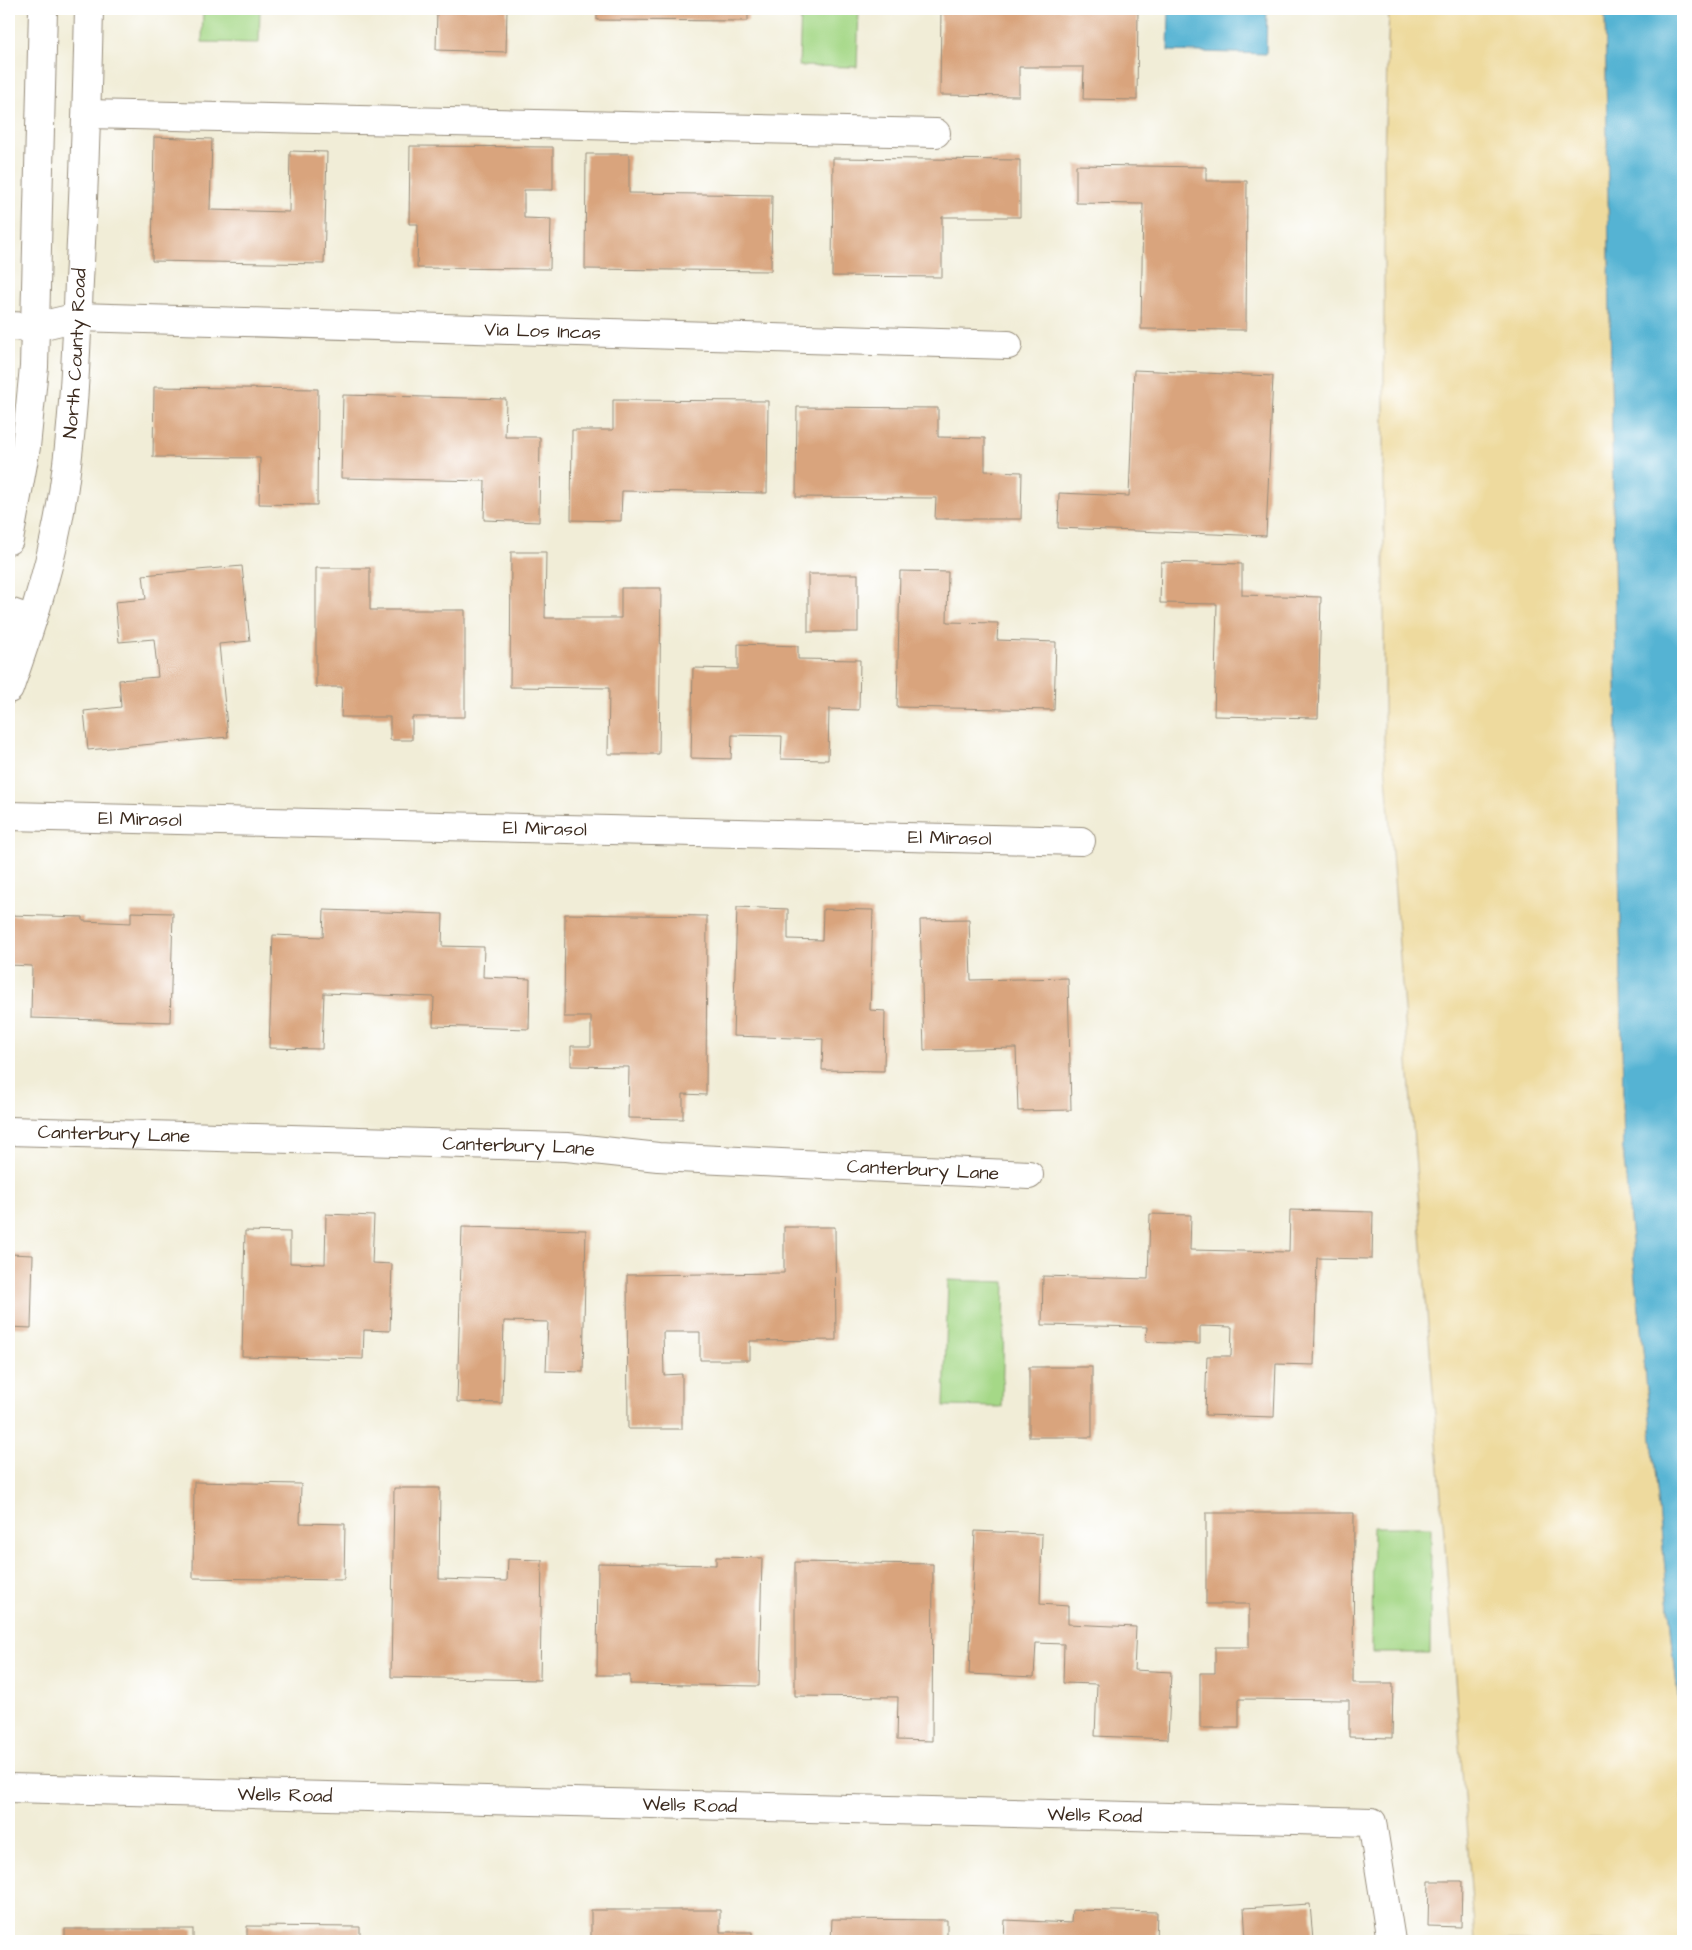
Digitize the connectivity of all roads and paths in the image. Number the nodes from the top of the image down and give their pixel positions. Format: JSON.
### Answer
{"nodes":[{"id":1,"x":43,"y":9,"type":"edge"},
{"id":2,"x":89,"y":9,"type":"edge"},
{"id":3,"x":87,"y":114,"type":"junction"},
{"id":4,"x":936,"y":133,"type":"dead end"},
{"id":5,"x":78,"y":317,"type":"junction"},
{"id":6,"x":22,"y":326,"type":"edge"},
{"id":7,"x":1008,"y":345,"type":"dead end"},
{"id":8,"x":9,"y":540,"type":"edge"},
{"id":9,"x":20,"y":616,"type":"edge"},
{"id":10,"x":9,"y":690,"type":"edge"},
{"id":11,"x":9,"y":816,"type":"edge"},
{"id":12,"x":1081,"y":841,"type":"dead end"},
{"id":13,"x":9,"y":1131,"type":"edge"},
{"id":14,"x":1029,"y":1175,"type":"dead end"},
{"id":15,"x":9,"y":1788,"type":"edge"},
{"id":16,"x":1391,"y":1941,"type":"edge"}],
"edges":[{"from":1,"to":6,"type":"street"},
{"from":2,"to":3,"type":"street","name":"North County Road"},
{"from":3,"to":4,"type":"street"},
{"from":3,"to":5,"type":"street","name":"North County Road"},
{"from":5,"to":6,"type":"street","name":"Via Los Incas"},
{"from":5,"to":7,"type":"street","name":"Via Los Incas"},
{"from":5,"to":9,"type":"street","name":"North County Road"},
{"from":6,"to":8,"type":"street"},
{"from":9,"to":10,"type":"street","name":"North County Road"},
{"from":11,"to":12,"type":"street","name":"El Mirasol"},
{"from":13,"to":14,"type":"street","name":"Canterbury Lane"},
{"from":15,"to":16,"type":"street","name":"Wells Road"}]}
